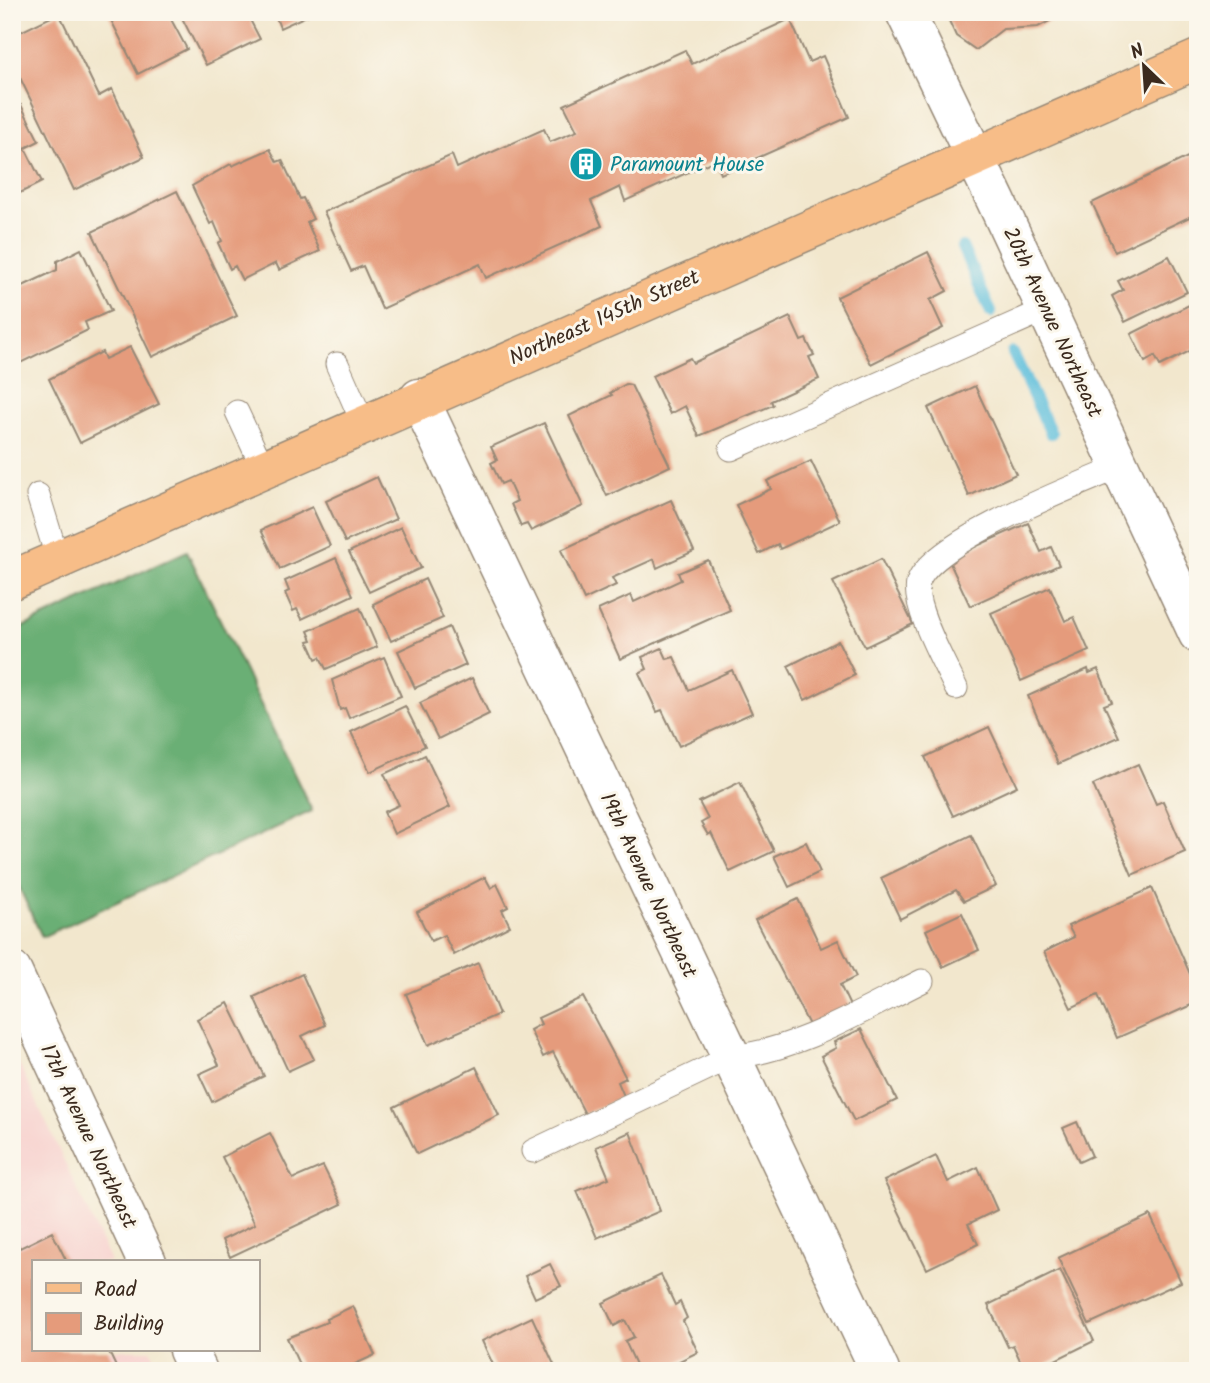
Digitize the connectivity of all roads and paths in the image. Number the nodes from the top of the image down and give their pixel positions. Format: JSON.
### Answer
{"nodes":[{"id":1,"x":905,"y":12,"type":"edge"},
{"id":2,"x":1198,"y":59,"type":"edge"},
{"id":3,"x":975,"y":155,"type":"junction"},
{"id":4,"x":1046,"y":309,"type":"junction"},
{"id":5,"x":337,"y":364,"type":"dead end"},
{"id":6,"x":419,"y":398,"type":"junction"},
{"id":7,"x":237,"y":412,"type":"dead end"},
{"id":8,"x":363,"y":423,"type":"junction"},
{"id":9,"x":731,"y":449,"type":"dead end"},
{"id":10,"x":1120,"y":467,"type":"junction"},
{"id":11,"x":263,"y":468,"type":"junction"},
{"id":12,"x":38,"y":495,"type":"dead end"},
{"id":13,"x":58,"y":560,"type":"junction"},
{"id":14,"x":12,"y":580,"type":"edge"},
{"id":15,"x":1198,"y":634,"type":"edge"},
{"id":16,"x":956,"y":688,"type":"dead end"},
{"id":17,"x":12,"y":971,"type":"edge"},
{"id":18,"x":922,"y":981,"type":"dead end"},
{"id":19,"x":731,"y":1057,"type":"junction"},
{"id":20,"x":533,"y":1151,"type":"dead end"},
{"id":21,"x":147,"y":1260,"type":"edge"},
{"id":22,"x":189,"y":1352,"type":"edge"},
{"id":23,"x":198,"y":1371,"type":"edge"},
{"id":24,"x":880,"y":1371,"type":"edge"}],
"edges":[{"from":1,"to":3,"type":"street","name":"20th Avenue Northeast"},
{"from":2,"to":3,"type":"main road","name":"Northeast 145th Street"},
{"from":3,"to":4,"type":"street","name":"20th Avenue Northeast"},
{"from":3,"to":6,"type":"main road","name":"Northeast 145th Street"},
{"from":4,"to":9,"type":"lane"},
{"from":4,"to":10,"type":"street","name":"20th Avenue Northeast"},
{"from":5,"to":8,"type":"lane"},
{"from":6,"to":8,"type":"main road","name":"Northeast 145th Street"},
{"from":6,"to":19,"type":"street","name":"19th Avenue Northeast"},
{"from":7,"to":11,"type":"lane"},
{"from":8,"to":11,"type":"main road","name":"Northeast 145th Street"},
{"from":10,"to":15,"type":"street","name":"20th Avenue Northeast"},
{"from":10,"to":16,"type":"lane"},
{"from":11,"to":13,"type":"main road","name":"Northeast 145th Street"},
{"from":12,"to":13,"type":"lane"},
{"from":13,"to":14,"type":"main road","name":"Northeast 145th Street"},
{"from":17,"to":21,"type":"street","name":"17th Avenue Northeast"},
{"from":18,"to":19,"type":"lane"},
{"from":19,"to":20,"type":"lane"},
{"from":19,"to":24,"type":"street","name":"19th Avenue Northeast"},
{"from":22,"to":23,"type":"street"}]}
